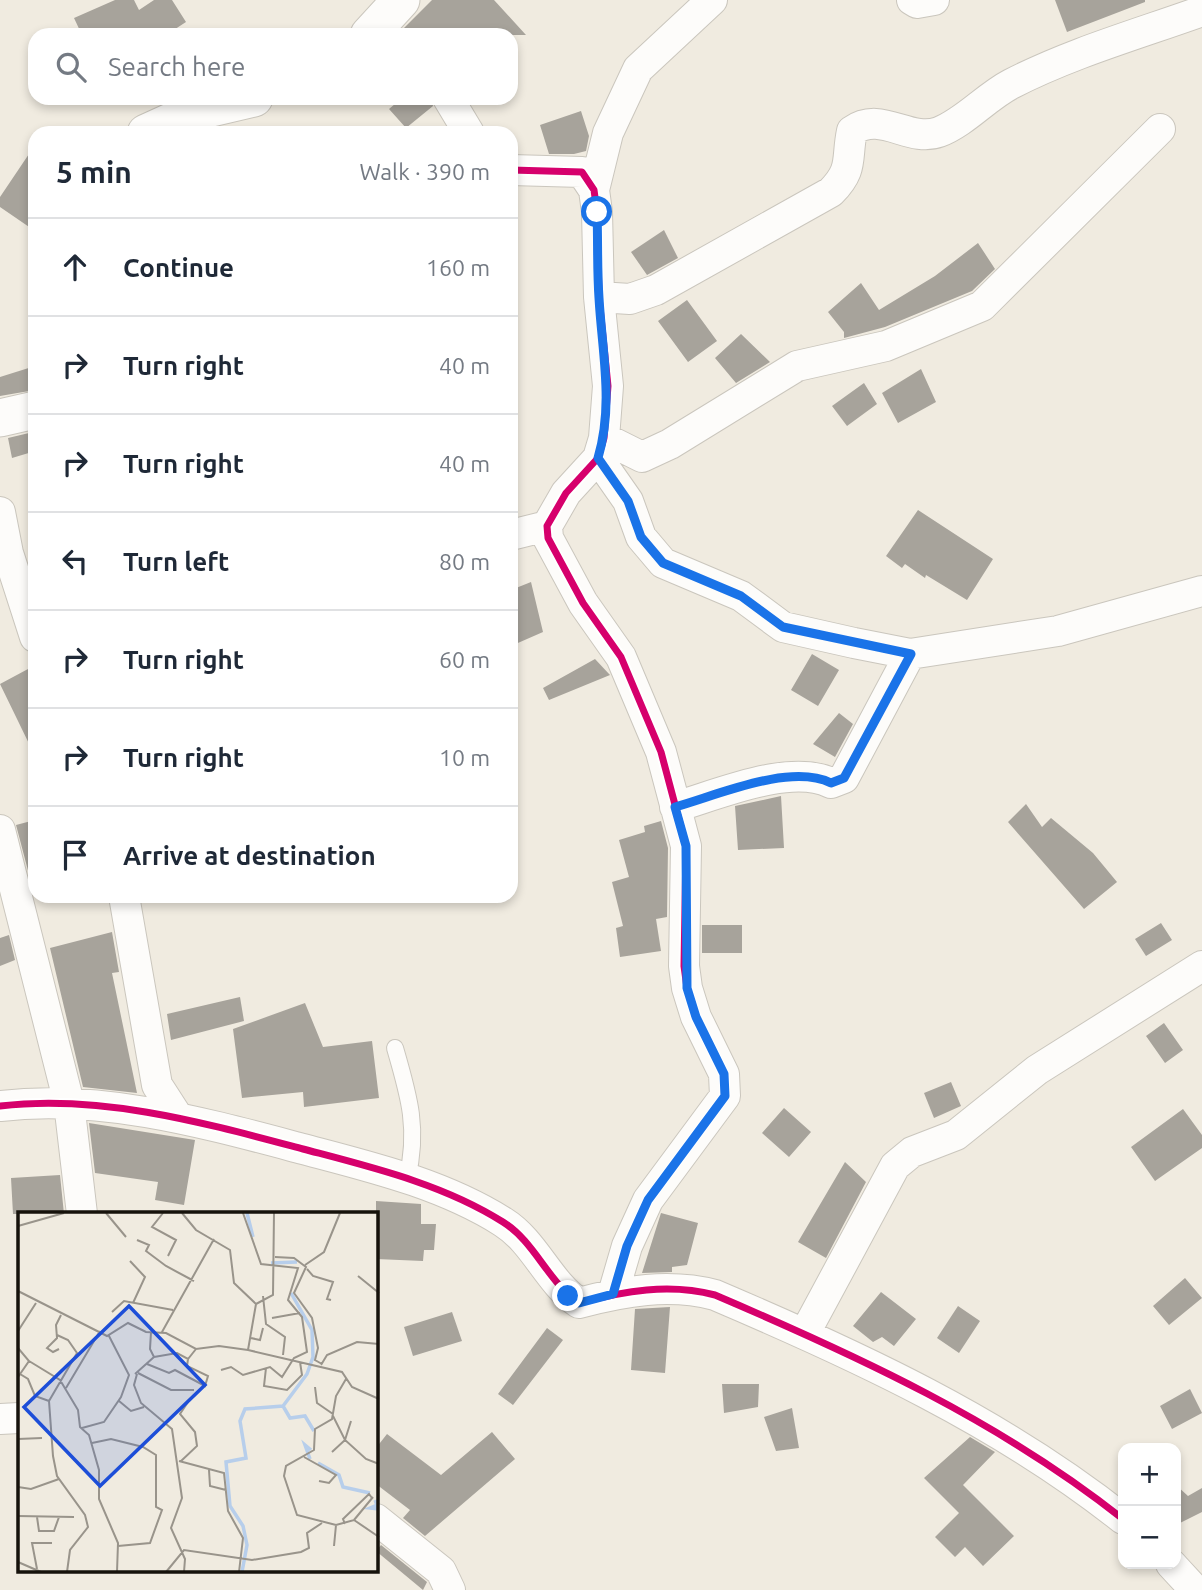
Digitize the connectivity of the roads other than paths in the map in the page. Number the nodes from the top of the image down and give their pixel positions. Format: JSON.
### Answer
{"nodes":[{"id":1,"x":712,"y":0,"type":"edge"},
{"id":2,"x":912,"y":0,"type":"edge"},
{"id":3,"x":934,"y":0,"type":"edge"},
{"id":4,"x":1202,"y":11,"type":"edge"},
{"id":5,"x":224,"y":105,"type":"edge"},
{"id":6,"x":452,"y":105,"type":"edge"},
{"id":7,"x":161,"y":126,"type":"edge"},
{"id":8,"x":465,"y":126,"type":"edge"},
{"id":9,"x":1160,"y":129,"type":"dead end"},
{"id":10,"x":518,"y":170,"type":"edge"},
{"id":11,"x":594,"y":190,"type":"junction"},
{"id":12,"x":599,"y":297,"type":"junction"},
{"id":13,"x":28,"y":412,"type":"edge"},
{"id":14,"x":0,"y":418,"type":"edge"},
{"id":15,"x":601,"y":448,"type":"junction"},
{"id":16,"x":0,"y":512,"type":"edge"},
{"id":17,"x":547,"y":526,"type":"junction"},
{"id":18,"x":518,"y":533,"type":"edge"},
{"id":19,"x":1202,"y":591,"type":"edge"},
{"id":20,"x":28,"y":615,"type":"edge"},
{"id":21,"x":911,"y":654,"type":"junction"},
{"id":22,"x":675,"y":807,"type":"junction"},
{"id":23,"x":0,"y":830,"type":"edge"},
{"id":24,"x":125,"y":903,"type":"edge"},
{"id":25,"x":1202,"y":965,"type":"edge"},
{"id":26,"x":395,"y":1048,"type":"dead end"},
{"id":27,"x":69,"y":1103,"type":"junction"},
{"id":28,"x":0,"y":1106,"type":"edge"},
{"id":29,"x":177,"y":1116,"type":"junction"},
{"id":30,"x":407,"y":1179,"type":"junction"},
{"id":31,"x":82,"y":1212,"type":"edge"},
{"id":32,"x":613,"y":1294,"type":"junction"},
{"id":33,"x":805,"y":1333,"type":"junction"},
{"id":34,"x":18,"y":1418,"type":"edge"},
{"id":35,"x":0,"y":1419,"type":"edge"},
{"id":36,"x":1118,"y":1515,"type":"edge"},
{"id":37,"x":378,"y":1521,"type":"edge"},
{"id":38,"x":1176,"y":1569,"type":"edge"},
{"id":39,"x":450,"y":1590,"type":"edge"},
{"id":40,"x":1195,"y":1590,"type":"edge"}],
"edges":[{"from":1,"to":11,"type":"street"},
{"from":2,"to":3,"type":"street"},
{"from":4,"to":12,"type":"street"},
{"from":5,"to":7,"type":"street"},
{"from":6,"to":8,"type":"street"},
{"from":9,"to":15,"type":"street"},
{"from":10,"to":11,"type":"street"},
{"from":11,"to":12,"type":"street"},
{"from":12,"to":15,"type":"street"},
{"from":13,"to":14,"type":"street"},
{"from":15,"to":17,"type":"street"},
{"from":15,"to":21,"type":"street"},
{"from":16,"to":20,"type":"street"},
{"from":17,"to":18,"type":"street"},
{"from":17,"to":22,"type":"street"},
{"from":19,"to":21,"type":"street"},
{"from":21,"to":22,"type":"street"},
{"from":22,"to":32,"type":"street"},
{"from":23,"to":27,"type":"street"},
{"from":24,"to":29,"type":"street"},
{"from":25,"to":33,"type":"street"},
{"from":26,"to":30,"type":"lane"},
{"from":27,"to":28,"type":"street"},
{"from":27,"to":29,"type":"street"},
{"from":27,"to":31,"type":"street"},
{"from":29,"to":30,"type":"street"},
{"from":30,"to":32,"type":"street"},
{"from":32,"to":33,"type":"street"},
{"from":33,"to":36,"type":"street"},
{"from":34,"to":35,"type":"street"},
{"from":37,"to":39,"type":"street"},
{"from":38,"to":40,"type":"street"}]}
